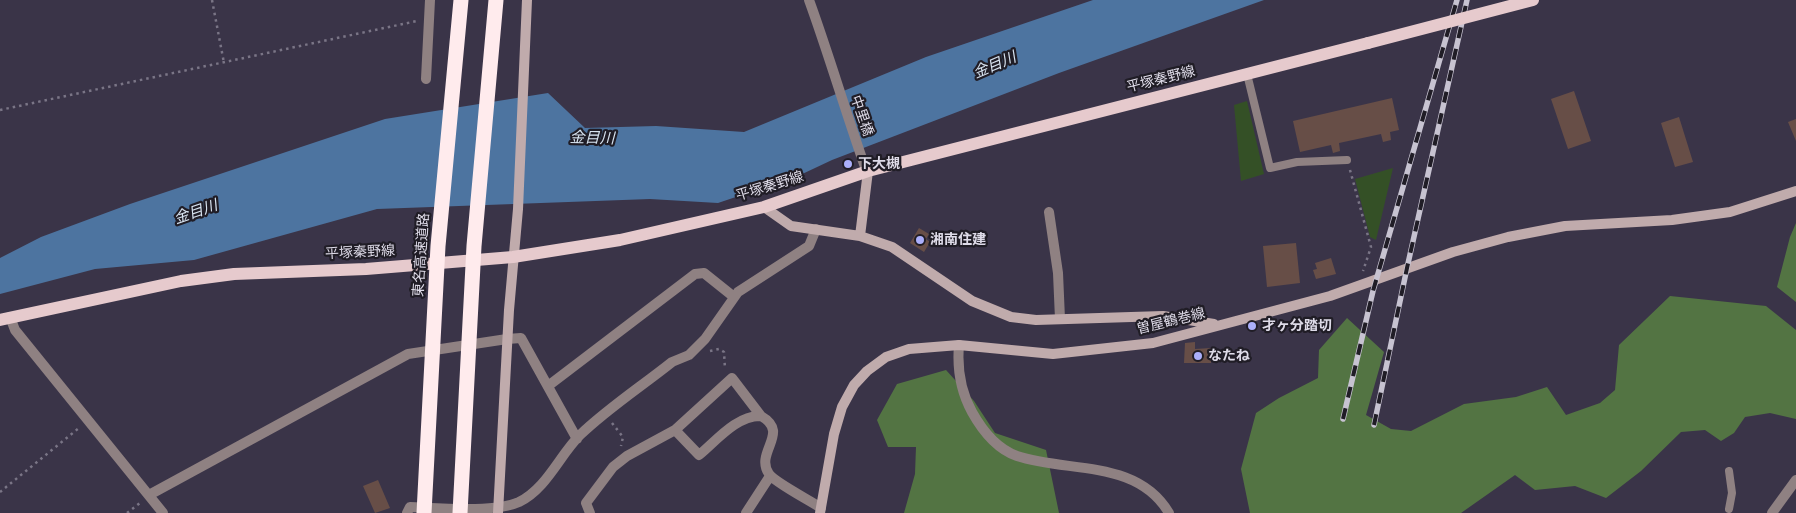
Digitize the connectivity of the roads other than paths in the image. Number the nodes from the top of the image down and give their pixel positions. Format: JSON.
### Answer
{"nodes":[{"id":1,"x":430,"y":0,"type":"edge"},
{"id":2,"x":461,"y":0,"type":"edge"},
{"id":3,"x":496,"y":0,"type":"edge"},
{"id":4,"x":527,"y":0,"type":"edge"},
{"id":5,"x":809,"y":0,"type":"edge"},
{"id":6,"x":1534,"y":0,"type":"edge"},
{"id":7,"x":1247,"y":74,"type":"junction"},
{"id":8,"x":426,"y":79,"type":"dead end"},
{"id":9,"x":1347,"y":160,"type":"road end"},
{"id":10,"x":866,"y":168,"type":"junction"},
{"id":11,"x":1796,"y":191,"type":"edge"},
{"id":12,"x":764,"y":207,"type":"junction"},
{"id":13,"x":1049,"y":212,"type":"dead end"},
{"id":14,"x":816,"y":229,"type":"junction"},
{"id":15,"x":860,"y":236,"type":"junction"},
{"id":16,"x":513,"y":257,"type":"junction"},
{"id":17,"x":734,"y":297,"type":"junction"},
{"id":18,"x":5,"y":318,"type":"edge"},
{"id":19,"x":1060,"y":319,"type":"junction"},
{"id":20,"x":1218,"y":325,"type":"junction"},
{"id":21,"x":507,"y":339,"type":"junction"},
{"id":22,"x":959,"y":345,"type":"junction"},
{"id":23,"x":548,"y":386,"type":"junction"},
{"id":24,"x":761,"y":416,"type":"junction"},
{"id":25,"x":675,"y":430,"type":"junction"},
{"id":26,"x":577,"y":439,"type":"junction"},
{"id":27,"x":1729,"y":470,"type":"dead end"},
{"id":28,"x":770,"y":476,"type":"junction"},
{"id":29,"x":1796,"y":480,"type":"edge"},
{"id":30,"x":149,"y":495,"type":"junction"},
{"id":31,"x":821,"y":510,"type":"edge"},
{"id":32,"x":498,"y":511,"type":"edge"},
{"id":33,"x":1730,"y":512,"type":"edge"},
{"id":34,"x":163,"y":513,"type":"edge"},
{"id":35,"x":407,"y":513,"type":"edge"},
{"id":36,"x":424,"y":513,"type":"edge"},
{"id":37,"x":460,"y":513,"type":"edge"},
{"id":38,"x":590,"y":513,"type":"edge"},
{"id":39,"x":746,"y":513,"type":"edge"},
{"id":40,"x":1169,"y":513,"type":"edge"},
{"id":41,"x":1772,"y":513,"type":"edge"}],
"edges":[{"from":1,"to":8,"type":"street"},
{"from":2,"to":36,"type":"highway","name":"東名高速道路","bridge":true},
{"from":3,"to":37,"type":"highway","bridge":true},
{"from":4,"to":16,"type":"street"},
{"from":5,"to":10,"type":"street","name":"中里橋"},
{"from":6,"to":7,"type":"main road","name":"平塚秦野線","bridge":true},
{"from":7,"to":9,"type":"lane"},
{"from":7,"to":10,"type":"main road","name":"平塚秦野線"},
{"from":10,"to":12,"type":"main road","name":"平塚秦野線"},
{"from":10,"to":15,"type":"street"},
{"from":11,"to":20,"type":"street"},
{"from":12,"to":14,"type":"street","name":"曽屋鶴巻線"},
{"from":12,"to":16,"type":"main road","name":"平塚秦野線"},
{"from":13,"to":19,"type":"street"},
{"from":14,"to":15,"type":"street","name":"曽屋鶴巻線"},
{"from":14,"to":17,"type":"street"},
{"from":15,"to":19,"type":"street","name":"曽屋鶴巻線"},
{"from":16,"to":18,"type":"main road","name":"平塚秦野線"},
{"from":16,"to":21,"type":"street"},
{"from":17,"to":23,"type":"street"},
{"from":17,"to":26,"type":"street"},
{"from":18,"to":30,"type":"street"},
{"from":19,"to":20,"type":"street","name":"曽屋鶴巻線"},
{"from":20,"to":22,"type":"street","name":"曽屋鶴巻線"},
{"from":21,"to":23,"type":"street"},
{"from":21,"to":30,"type":"street"},
{"from":21,"to":32,"type":"street"},
{"from":22,"to":31,"type":"street","name":"曽屋鶴巻線"},
{"from":22,"to":40,"type":"street"},
{"from":23,"to":26,"type":"street"},
{"from":24,"to":25,"type":"street"},
{"from":24,"to":25,"type":"street"},
{"from":24,"to":28,"type":"street"},
{"from":25,"to":38,"type":"street"},
{"from":26,"to":32,"type":"street"},
{"from":27,"to":33,"type":"lane"},
{"from":28,"to":31,"type":"street"},
{"from":28,"to":39,"type":"street"},
{"from":29,"to":41,"type":"street"},
{"from":30,"to":34,"type":"street"},
{"from":32,"to":35,"type":"street"}]}
